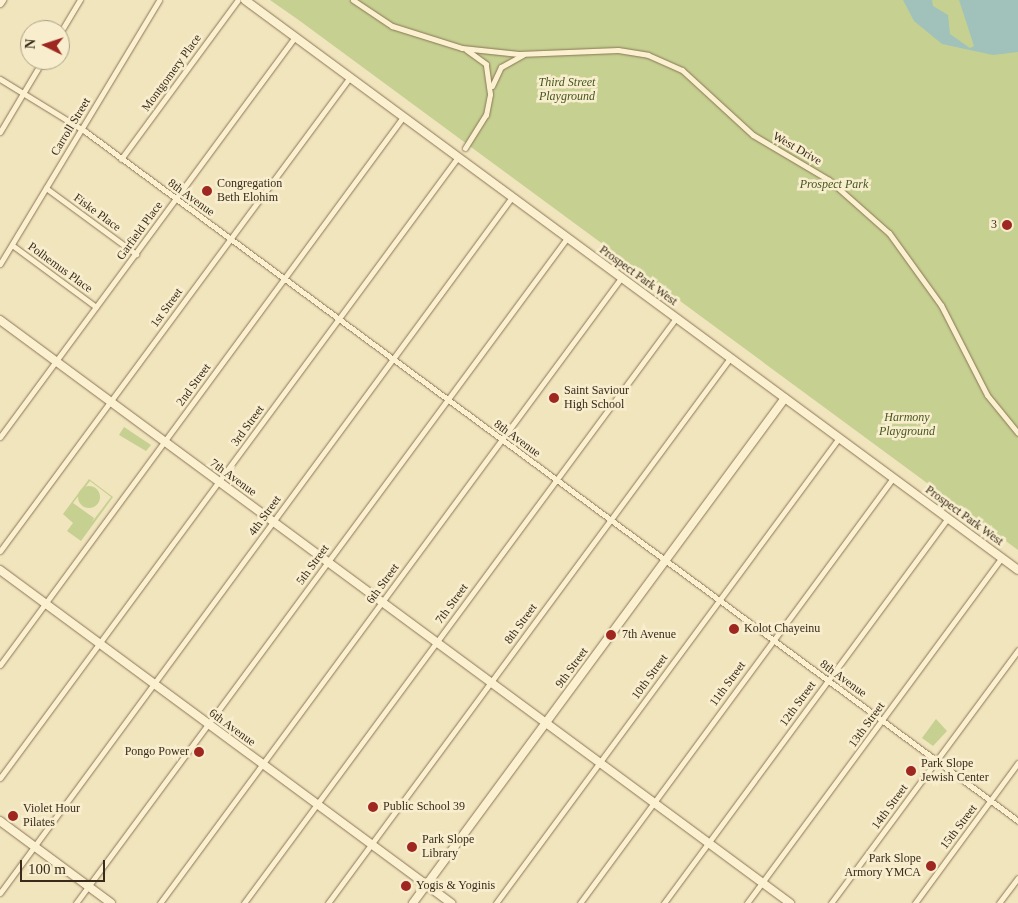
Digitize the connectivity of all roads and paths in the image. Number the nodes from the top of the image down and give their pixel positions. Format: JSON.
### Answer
{"nodes":[{"id":1,"x":80,"y":0,"type":"edge"},
{"id":2,"x":160,"y":0,"type":"edge"},
{"id":3,"x":238,"y":0,"type":"edge"},
{"id":4,"x":245,"y":0,"type":"edge"},
{"id":5,"x":353,"y":0,"type":"edge"},
{"id":6,"x":68,"y":20,"type":"edge"},
{"id":7,"x":295,"y":37,"type":"junction"},
{"id":8,"x":462,"y":48,"type":"junction"},
{"id":9,"x":526,"y":54,"type":"junction"},
{"id":10,"x":38,"y":70,"type":"edge"},
{"id":11,"x":350,"y":77,"type":"junction"},
{"id":12,"x":0,"y":79,"type":"edge"},
{"id":13,"x":23,"y":93,"type":"junction"},
{"id":14,"x":490,"y":94,"type":"junction"},
{"id":15,"x":403,"y":117,"type":"junction"},
{"id":16,"x":82,"y":130,"type":"junction"},
{"id":17,"x":0,"y":132,"type":"edge"},
{"id":18,"x":465,"y":148,"type":"dead end"},
{"id":19,"x":458,"y":157,"type":"junction"},
{"id":20,"x":121,"y":159,"type":"junction"},
{"id":21,"x":46,"y":188,"type":"junction"},
{"id":22,"x":512,"y":197,"type":"junction"},
{"id":23,"x":176,"y":199,"type":"junction"},
{"id":24,"x":567,"y":238,"type":"junction"},
{"id":25,"x":230,"y":239,"type":"junction"},
{"id":26,"x":12,"y":245,"type":"junction"},
{"id":27,"x":136,"y":254,"type":"junction"},
{"id":28,"x":0,"y":264,"type":"edge"},
{"id":29,"x":621,"y":278,"type":"junction"},
{"id":30,"x":284,"y":279,"type":"junction"},
{"id":31,"x":96,"y":307,"type":"junction"},
{"id":32,"x":676,"y":318,"type":"junction"},
{"id":33,"x":339,"y":319,"type":"junction"},
{"id":34,"x":0,"y":320,"type":"edge"},
{"id":35,"x":730,"y":358,"type":"junction"},
{"id":36,"x":393,"y":360,"type":"junction"},
{"id":37,"x":56,"y":361,"type":"junction"},
{"id":38,"x":785,"y":398,"type":"junction"},
{"id":39,"x":447,"y":400,"type":"junction"},
{"id":40,"x":110,"y":401,"type":"junction"},
{"id":41,"x":1018,"y":433,"type":"edge"},
{"id":42,"x":0,"y":437,"type":"edge"},
{"id":43,"x":839,"y":438,"type":"junction"},
{"id":44,"x":502,"y":440,"type":"junction"},
{"id":45,"x":165,"y":442,"type":"junction"},
{"id":46,"x":893,"y":478,"type":"junction"},
{"id":47,"x":556,"y":480,"type":"junction"},
{"id":48,"x":219,"y":481,"type":"junction"},
{"id":49,"x":948,"y":518,"type":"junction"},
{"id":50,"x":610,"y":520,"type":"junction"},
{"id":51,"x":274,"y":522,"type":"junction"},
{"id":52,"x":0,"y":551,"type":"edge"},
{"id":53,"x":1002,"y":558,"type":"junction"},
{"id":54,"x":666,"y":561,"type":"junction"},
{"id":55,"x":328,"y":562,"type":"junction"},
{"id":56,"x":0,"y":570,"type":"edge"},
{"id":57,"x":1018,"y":570,"type":"edge"},
{"id":58,"x":719,"y":600,"type":"junction"},
{"id":59,"x":382,"y":602,"type":"junction"},
{"id":60,"x":45,"y":604,"type":"junction"},
{"id":61,"x":774,"y":640,"type":"junction"},
{"id":62,"x":436,"y":642,"type":"junction"},
{"id":63,"x":99,"y":644,"type":"junction"},
{"id":64,"x":1018,"y":650,"type":"edge"},
{"id":65,"x":0,"y":665,"type":"edge"},
{"id":66,"x":828,"y":680,"type":"junction"},
{"id":67,"x":491,"y":682,"type":"junction"},
{"id":68,"x":154,"y":684,"type":"junction"},
{"id":69,"x":882,"y":720,"type":"junction"},
{"id":70,"x":546,"y":723,"type":"junction"},
{"id":71,"x":208,"y":724,"type":"junction"},
{"id":72,"x":937,"y":760,"type":"junction"},
{"id":73,"x":600,"y":762,"type":"junction"},
{"id":74,"x":262,"y":764,"type":"junction"},
{"id":75,"x":1018,"y":764,"type":"edge"},
{"id":76,"x":0,"y":778,"type":"edge"},
{"id":77,"x":991,"y":801,"type":"junction"},
{"id":78,"x":654,"y":802,"type":"junction"},
{"id":79,"x":317,"y":804,"type":"junction"},
{"id":80,"x":1018,"y":820,"type":"edge"},
{"id":81,"x":0,"y":821,"type":"edge"},
{"id":82,"x":708,"y":842,"type":"junction"},
{"id":83,"x":370,"y":844,"type":"junction"},
{"id":84,"x":34,"y":846,"type":"junction"},
{"id":85,"x":1018,"y":878,"type":"edge"},
{"id":86,"x":762,"y":882,"type":"junction"},
{"id":87,"x":426,"y":885,"type":"junction"},
{"id":88,"x":88,"y":886,"type":"junction"},
{"id":89,"x":0,"y":893,"type":"edge"},
{"id":90,"x":76,"y":903,"type":"edge"},
{"id":91,"x":111,"y":903,"type":"edge"},
{"id":92,"x":160,"y":903,"type":"edge"},
{"id":93,"x":244,"y":903,"type":"edge"},
{"id":94,"x":328,"y":903,"type":"edge"},
{"id":95,"x":413,"y":903,"type":"edge"},
{"id":96,"x":451,"y":903,"type":"edge"},
{"id":97,"x":496,"y":903,"type":"edge"},
{"id":98,"x":580,"y":903,"type":"edge"},
{"id":99,"x":664,"y":903,"type":"edge"},
{"id":100,"x":747,"y":903,"type":"edge"},
{"id":101,"x":790,"y":903,"type":"edge"},
{"id":102,"x":831,"y":903,"type":"edge"},
{"id":103,"x":915,"y":903,"type":"edge"},
{"id":104,"x":999,"y":903,"type":"edge"}],
"edges":[{"from":1,"to":6,"type":"street"},
{"from":2,"to":16,"type":"street","name":"Carroll Street"},
{"from":3,"to":20,"type":"street","name":"Montgomery Place"},
{"from":4,"to":7,"type":"street","name":"Prospect Park West"},
{"from":5,"to":8,"type":"street","name":"West Drive"},
{"from":7,"to":11,"type":"street","name":"Prospect Park West"},
{"from":7,"to":23,"type":"street","name":"Garfield Place"},
{"from":8,"to":9,"type":"street","name":"West Drive"},
{"from":8,"to":14,"type":"street"},
{"from":9,"to":14,"type":"street","name":"West Drive"},
{"from":9,"to":41,"type":"street","name":"West Drive"},
{"from":10,"to":13,"type":"street"},
{"from":11,"to":15,"type":"street","name":"Prospect Park West"},
{"from":11,"to":25,"type":"street","name":"1st Street"},
{"from":12,"to":13,"type":"street","name":"8th Avenue"},
{"from":13,"to":16,"type":"street","name":"8th Avenue"},
{"from":13,"to":17,"type":"street"},
{"from":14,"to":18,"type":"street"},
{"from":15,"to":19,"type":"street","name":"Prospect Park West"},
{"from":15,"to":30,"type":"street","name":"2nd Street"},
{"from":16,"to":20,"type":"street","name":"8th Avenue"},
{"from":16,"to":21,"type":"street","name":"Carroll Street"},
{"from":19,"to":22,"type":"street","name":"Prospect Park West"},
{"from":19,"to":33,"type":"street","name":"3rd Street"},
{"from":20,"to":23,"type":"street","name":"8th Avenue"},
{"from":21,"to":26,"type":"street","name":"Carroll Street"},
{"from":21,"to":27,"type":"street","name":"Fiske Place"},
{"from":22,"to":24,"type":"street","name":"Prospect Park West"},
{"from":22,"to":36,"type":"street","name":"4th Street"},
{"from":23,"to":25,"type":"street","name":"8th Avenue"},
{"from":23,"to":27,"type":"street","name":"Garfield Place"},
{"from":24,"to":29,"type":"street","name":"Prospect Park West"},
{"from":24,"to":39,"type":"street","name":"5th Street"},
{"from":25,"to":30,"type":"street","name":"8th Avenue"},
{"from":25,"to":40,"type":"street","name":"1st Street"},
{"from":26,"to":28,"type":"street","name":"Carroll Street"},
{"from":26,"to":31,"type":"street","name":"Polhemus Place"},
{"from":27,"to":31,"type":"street","name":"Garfield Place"},
{"from":29,"to":32,"type":"street","name":"Prospect Park West"},
{"from":29,"to":44,"type":"street","name":"6th Street"},
{"from":30,"to":33,"type":"street","name":"8th Avenue"},
{"from":30,"to":45,"type":"street","name":"2nd Street"},
{"from":31,"to":37,"type":"street","name":"Garfield Place"},
{"from":32,"to":35,"type":"street","name":"Prospect Park West"},
{"from":32,"to":47,"type":"street","name":"7th Street"},
{"from":33,"to":36,"type":"street","name":"8th Avenue"},
{"from":33,"to":48,"type":"street","name":"3rd Street"},
{"from":34,"to":37,"type":"street","name":"7th Avenue"},
{"from":35,"to":38,"type":"street","name":"Prospect Park West"},
{"from":35,"to":50,"type":"street","name":"8th Street"},
{"from":36,"to":39,"type":"street","name":"8th Avenue"},
{"from":36,"to":51,"type":"street","name":"4th Street"},
{"from":37,"to":40,"type":"street","name":"7th Avenue"},
{"from":37,"to":42,"type":"street","name":"Garfield Place"},
{"from":38,"to":43,"type":"street","name":"Prospect Park West"},
{"from":38,"to":54,"type":"street","name":"9th Street"},
{"from":39,"to":44,"type":"street","name":"8th Avenue"},
{"from":39,"to":55,"type":"street","name":"5th Street"},
{"from":40,"to":45,"type":"street","name":"7th Avenue"},
{"from":40,"to":52,"type":"street","name":"1st Street"},
{"from":43,"to":46,"type":"street","name":"Prospect Park West"},
{"from":43,"to":58,"type":"street","name":"10th Street"},
{"from":44,"to":47,"type":"street","name":"8th Avenue"},
{"from":44,"to":59,"type":"street","name":"6th Street"},
{"from":45,"to":48,"type":"street","name":"7th Avenue"},
{"from":45,"to":60,"type":"street","name":"2nd Street"},
{"from":46,"to":49,"type":"street","name":"Prospect Park West"},
{"from":46,"to":61,"type":"street","name":"11th Street"},
{"from":47,"to":50,"type":"street","name":"8th Avenue"},
{"from":47,"to":62,"type":"street","name":"7th Street"},
{"from":48,"to":51,"type":"street","name":"7th Avenue"},
{"from":48,"to":63,"type":"street","name":"3rd Street"},
{"from":49,"to":53,"type":"street","name":"Prospect Park West"},
{"from":49,"to":66,"type":"street","name":"12th Street"},
{"from":50,"to":54,"type":"street","name":"8th Avenue"},
{"from":50,"to":67,"type":"street","name":"8th Street"},
{"from":51,"to":55,"type":"street","name":"7th Avenue"},
{"from":51,"to":68,"type":"street","name":"4th Street"},
{"from":53,"to":57,"type":"street","name":"Prospect Park West"},
{"from":53,"to":69,"type":"street","name":"13th Street"},
{"from":54,"to":58,"type":"street","name":"8th Avenue"},
{"from":54,"to":70,"type":"street","name":"9th Street"},
{"from":55,"to":59,"type":"street","name":"7th Avenue"},
{"from":55,"to":71,"type":"street","name":"5th Street"},
{"from":56,"to":60,"type":"street","name":"6th Avenue"},
{"from":58,"to":61,"type":"street","name":"8th Avenue"},
{"from":58,"to":73,"type":"street","name":"10th Street"},
{"from":59,"to":62,"type":"street","name":"7th Avenue"},
{"from":59,"to":74,"type":"street","name":"6th Street"},
{"from":60,"to":63,"type":"street","name":"6th Avenue"},
{"from":60,"to":65,"type":"street","name":"2nd Street"},
{"from":61,"to":66,"type":"street","name":"8th Avenue"},
{"from":61,"to":78,"type":"street","name":"11th Street"},
{"from":62,"to":67,"type":"street","name":"7th Avenue"},
{"from":62,"to":79,"type":"street","name":"7th Street"},
{"from":63,"to":68,"type":"street","name":"6th Avenue"},
{"from":63,"to":76,"type":"street","name":"3rd Street"},
{"from":64,"to":72,"type":"street","name":"14th Street"},
{"from":66,"to":69,"type":"street","name":"8th Avenue"},
{"from":66,"to":82,"type":"street","name":"12th Street"},
{"from":67,"to":70,"type":"street","name":"7th Avenue"},
{"from":67,"to":83,"type":"street","name":"8th Street"},
{"from":68,"to":71,"type":"street","name":"6th Avenue"},
{"from":68,"to":84,"type":"street","name":"4th Street"},
{"from":69,"to":72,"type":"street","name":"8th Avenue"},
{"from":69,"to":86,"type":"street","name":"13th Street"},
{"from":70,"to":73,"type":"street","name":"7th Avenue"},
{"from":70,"to":87,"type":"street","name":"9th Street"},
{"from":71,"to":74,"type":"street","name":"6th Avenue"},
{"from":71,"to":88,"type":"street","name":"5th Street"},
{"from":72,"to":77,"type":"street","name":"8th Avenue"},
{"from":72,"to":102,"type":"street","name":"14th Street"},
{"from":73,"to":78,"type":"street","name":"7th Avenue"},
{"from":73,"to":97,"type":"street","name":"10th Street"},
{"from":74,"to":79,"type":"street","name":"6th Avenue"},
{"from":74,"to":92,"type":"street","name":"6th Street"},
{"from":75,"to":77,"type":"street","name":"15th Street"},
{"from":77,"to":80,"type":"street","name":"8th Avenue"},
{"from":77,"to":103,"type":"street","name":"15th Street"},
{"from":78,"to":82,"type":"street","name":"7th Avenue"},
{"from":78,"to":98,"type":"street","name":"11th Street"},
{"from":79,"to":83,"type":"street","name":"6th Avenue"},
{"from":79,"to":93,"type":"street","name":"7th Street"},
{"from":81,"to":84,"type":"street"},
{"from":82,"to":86,"type":"street","name":"7th Avenue"},
{"from":82,"to":99,"type":"street","name":"12th Street"},
{"from":83,"to":87,"type":"street","name":"6th Avenue"},
{"from":83,"to":94,"type":"street","name":"8th Street"},
{"from":84,"to":88,"type":"street"},
{"from":84,"to":89,"type":"street","name":"4th Street"},
{"from":85,"to":104,"type":"street"},
{"from":86,"to":100,"type":"street","name":"13th Street"},
{"from":86,"to":101,"type":"street","name":"7th Avenue"},
{"from":87,"to":95,"type":"street","name":"9th Street"},
{"from":87,"to":96,"type":"street","name":"6th Avenue"},
{"from":88,"to":90,"type":"street","name":"5th Street"},
{"from":88,"to":91,"type":"street"}]}
